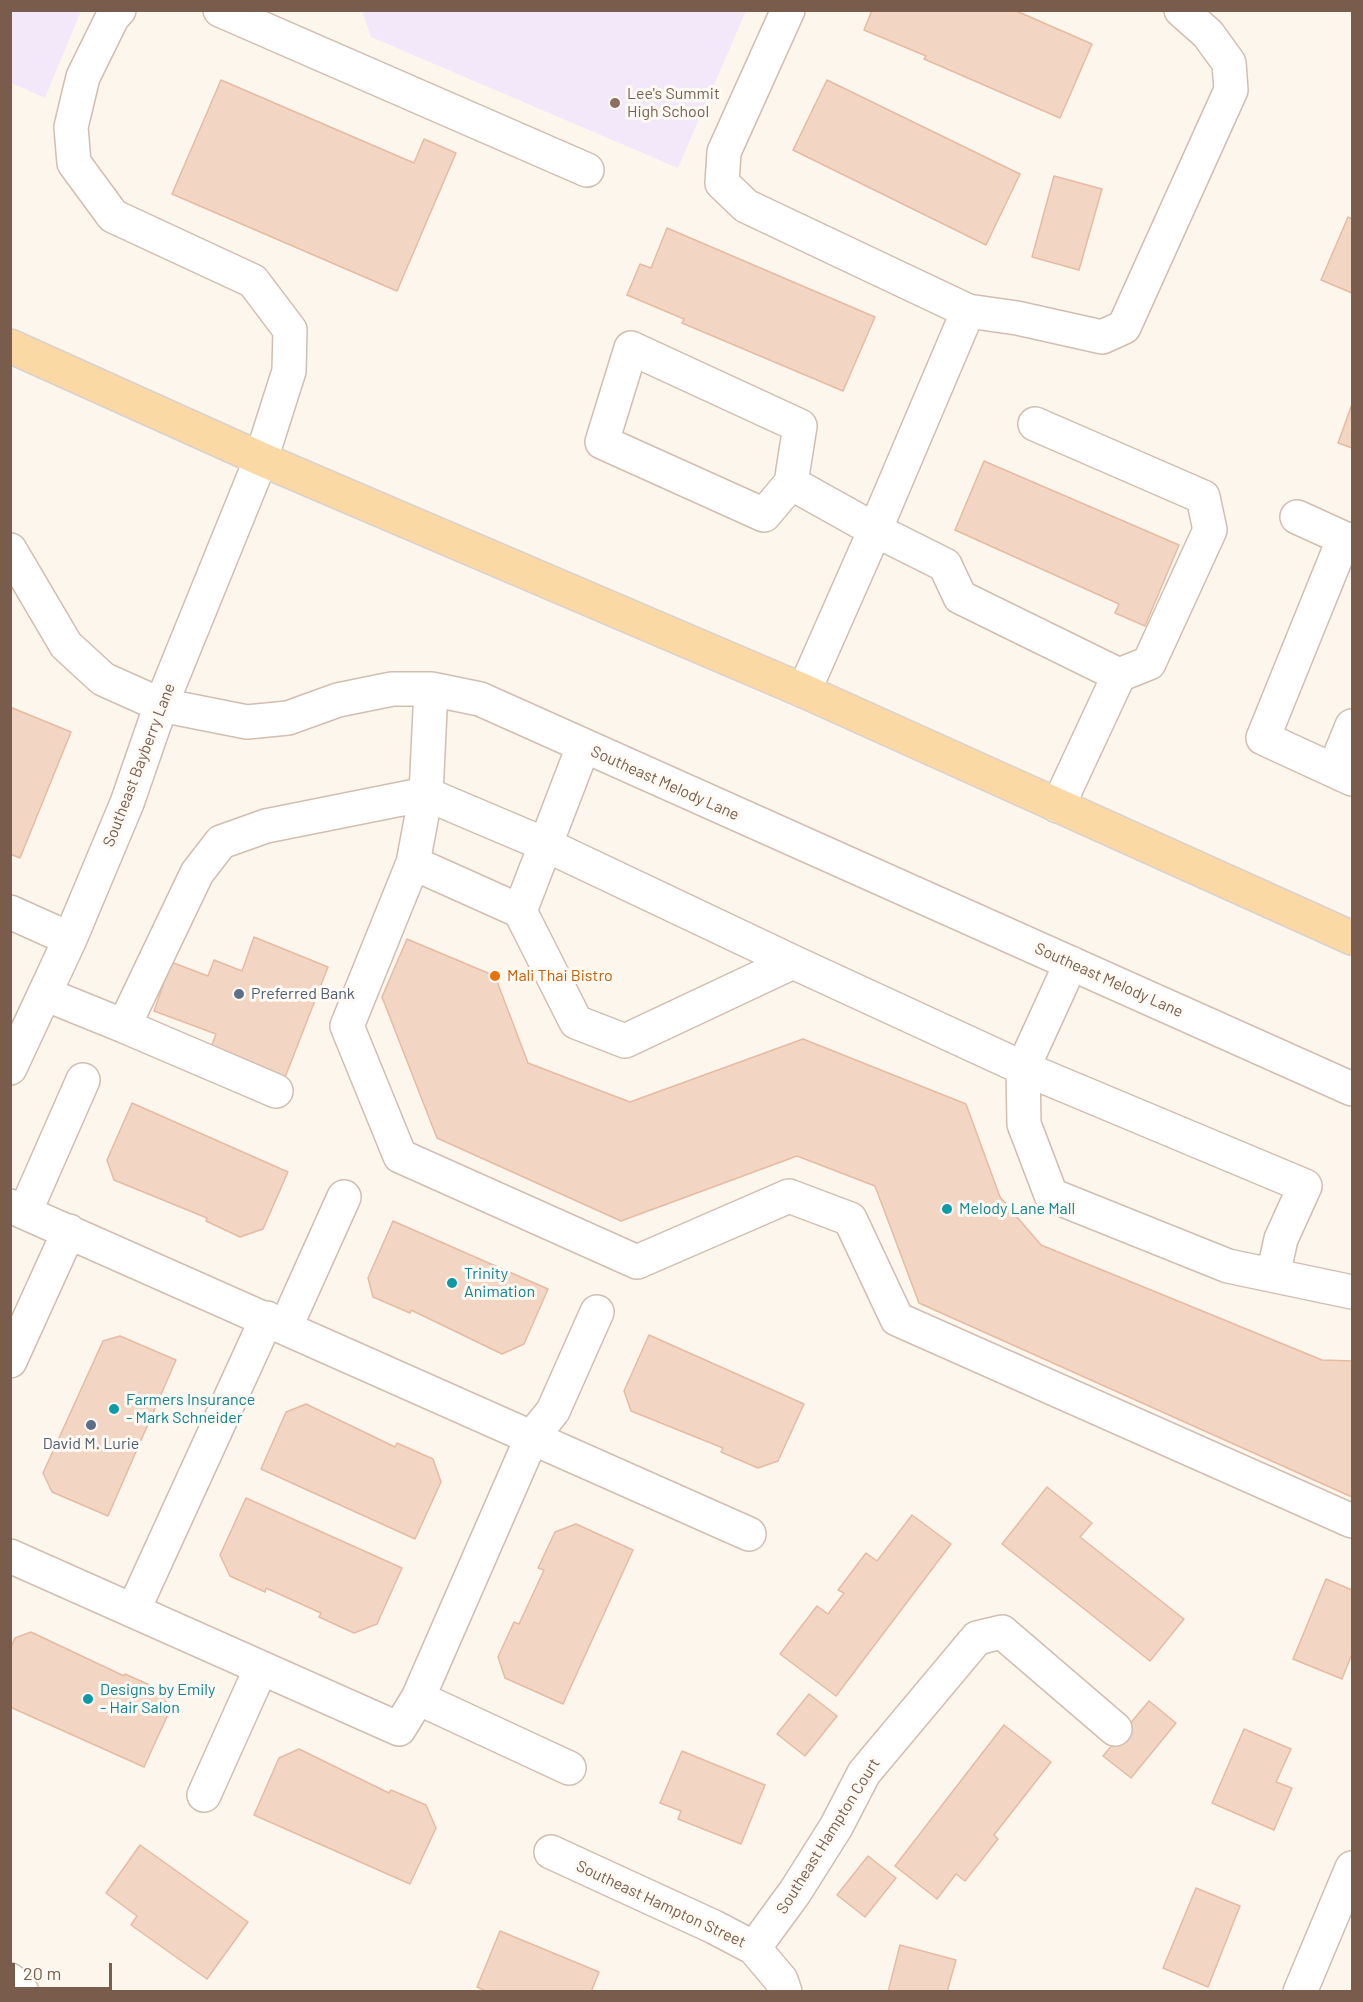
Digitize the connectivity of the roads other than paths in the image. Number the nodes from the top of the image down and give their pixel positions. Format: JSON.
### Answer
{"nodes":[{"id":1,"x":119,"y":10,"type":"edge"},
{"id":2,"x":220,"y":10,"type":"edge"},
{"id":3,"x":788,"y":10,"type":"edge"},
{"id":4,"x":1181,"y":10,"type":"edge"},
{"id":5,"x":587,"y":170,"type":"dead end"},
{"id":6,"x":969,"y":311,"type":"junction"},
{"id":7,"x":10,"y":346,"type":"edge"},
{"id":8,"x":1035,"y":424,"type":"dead end"},
{"id":9,"x":261,"y":459,"type":"junction"},
{"id":10,"x":791,"y":483,"type":"junction"},
{"id":11,"x":1297,"y":517,"type":"dead end"},
{"id":12,"x":874,"y":530,"type":"junction"},
{"id":13,"x":1348,"y":540,"type":"edge"},
{"id":14,"x":12,"y":559,"type":"edge"},
{"id":15,"x":1119,"y":675,"type":"junction"},
{"id":16,"x":431,"y":689,"type":"junction"},
{"id":17,"x":804,"y":691,"type":"junction"},
{"id":18,"x":161,"y":705,"type":"junction"},
{"id":19,"x":1353,"y":726,"type":"edge"},
{"id":20,"x":583,"y":747,"type":"junction"},
{"id":21,"x":1343,"y":774,"type":"edge"},
{"id":22,"x":426,"y":794,"type":"junction"},
{"id":23,"x":1058,"y":806,"type":"junction"},
{"id":24,"x":544,"y":844,"type":"junction"},
{"id":25,"x":412,"y":863,"type":"junction"},
{"id":26,"x":520,"y":911,"type":"junction"},
{"id":27,"x":10,"y":912,"type":"edge"},
{"id":28,"x":1353,"y":938,"type":"edge"},
{"id":29,"x":70,"y":939,"type":"junction"},
{"id":30,"x":794,"y":962,"type":"junction"},
{"id":31,"x":1071,"y":963,"type":"junction"},
{"id":32,"x":45,"y":994,"type":"junction"},
{"id":33,"x":124,"y":1026,"type":"junction"},
{"id":34,"x":10,"y":1068,"type":"edge"},
{"id":35,"x":1023,"y":1068,"type":"junction"},
{"id":36,"x":83,"y":1080,"type":"dead end"},
{"id":37,"x":1353,"y":1089,"type":"edge"},
{"id":38,"x":276,"y":1091,"type":"dead end"},
{"id":39,"x":345,"y":1197,"type":"dead end"},
{"id":40,"x":18,"y":1209,"type":"edge"},
{"id":41,"x":69,"y":1231,"type":"junction"},
{"id":42,"x":1274,"y":1275,"type":"junction"},
{"id":43,"x":1353,"y":1292,"type":"edge"},
{"id":44,"x":597,"y":1312,"type":"dead end"},
{"id":45,"x":276,"y":1322,"type":"junction"},
{"id":46,"x":10,"y":1361,"type":"edge"},
{"id":47,"x":532,"y":1437,"type":"junction"},
{"id":48,"x":1353,"y":1521,"type":"edge"},
{"id":49,"x":749,"y":1534,"type":"dead end"},
{"id":50,"x":10,"y":1556,"type":"edge"},
{"id":51,"x":133,"y":1611,"type":"junction"},
{"id":52,"x":261,"y":1668,"type":"junction"},
{"id":53,"x":418,"y":1698,"type":"junction"},
{"id":54,"x":1115,"y":1729,"type":"dead end"},
{"id":55,"x":569,"y":1768,"type":"dead end"},
{"id":56,"x":204,"y":1796,"type":"dead end"},
{"id":57,"x":551,"y":1852,"type":"dead end"},
{"id":58,"x":1353,"y":1868,"type":"edge"},
{"id":59,"x":754,"y":1948,"type":"junction"},
{"id":60,"x":10,"y":1980,"type":"edge"},
{"id":61,"x":22,"y":1992,"type":"edge"},
{"id":62,"x":785,"y":1992,"type":"edge"},
{"id":63,"x":1300,"y":1992,"type":"edge"}],
"edges":[{"from":1,"to":9,"type":"street","name":"Southeast Bayberry Lane"},
{"from":2,"to":5,"type":"street"},
{"from":3,"to":6,"type":"street"},
{"from":4,"to":6,"type":"street"},
{"from":6,"to":12,"type":"street"},
{"from":7,"to":9,"type":"main road"},
{"from":8,"to":15,"type":"street"},
{"from":9,"to":17,"type":"main road"},
{"from":9,"to":18,"type":"street","name":"Southeast Bayberry Lane"},
{"from":10,"to":10,"type":"street"},
{"from":10,"to":12,"type":"street"},
{"from":11,"to":13,"type":"street"},
{"from":12,"to":15,"type":"street"},
{"from":12,"to":17,"type":"street"},
{"from":13,"to":21,"type":"street"},
{"from":14,"to":18,"type":"street","name":"Southeast Melody Lane"},
{"from":15,"to":23,"type":"street"},
{"from":16,"to":18,"type":"street","name":"Southeast Melody Lane"},
{"from":16,"to":20,"type":"street","name":"Southeast Melody Lane"},
{"from":16,"to":22,"type":"street"},
{"from":17,"to":23,"type":"main road"},
{"from":18,"to":29,"type":"street","name":"Southeast Bayberry Lane"},
{"from":19,"to":21,"type":"street"},
{"from":20,"to":24,"type":"street"},
{"from":20,"to":31,"type":"street","name":"Southeast Melody Lane"},
{"from":22,"to":24,"type":"street"},
{"from":22,"to":25,"type":"street"},
{"from":22,"to":33,"type":"street"},
{"from":23,"to":28,"type":"main road"},
{"from":24,"to":26,"type":"street"},
{"from":24,"to":30,"type":"street"},
{"from":25,"to":26,"type":"street"},
{"from":25,"to":48,"type":"street"},
{"from":26,"to":30,"type":"street"},
{"from":27,"to":29,"type":"street"},
{"from":29,"to":32,"type":"street","name":"Southeast Bayberry Lane"},
{"from":30,"to":35,"type":"street"},
{"from":31,"to":35,"type":"street"},
{"from":31,"to":37,"type":"street","name":"Southeast Melody Lane"},
{"from":32,"to":33,"type":"street"},
{"from":32,"to":34,"type":"street","name":"Southeast Bayberry Lane"},
{"from":33,"to":38,"type":"street"},
{"from":35,"to":42,"type":"street"},
{"from":35,"to":42,"type":"street"},
{"from":36,"to":40,"type":"street"},
{"from":39,"to":45,"type":"street"},
{"from":40,"to":41,"type":"street"},
{"from":41,"to":45,"type":"street"},
{"from":41,"to":46,"type":"street"},
{"from":42,"to":43,"type":"street"},
{"from":44,"to":47,"type":"street"},
{"from":45,"to":47,"type":"street"},
{"from":45,"to":51,"type":"street"},
{"from":47,"to":49,"type":"street"},
{"from":47,"to":53,"type":"street"},
{"from":50,"to":51,"type":"street"},
{"from":51,"to":52,"type":"street"},
{"from":52,"to":53,"type":"street"},
{"from":52,"to":56,"type":"street"},
{"from":53,"to":55,"type":"street"},
{"from":54,"to":59,"type":"street","name":"Southeast Hampton Court"},
{"from":57,"to":59,"type":"street","name":"Southeast Hampton Street"},
{"from":58,"to":63,"type":"street"},
{"from":59,"to":62,"type":"street","name":"Southeast Hampton Street"},
{"from":60,"to":61,"type":"street"}]}
